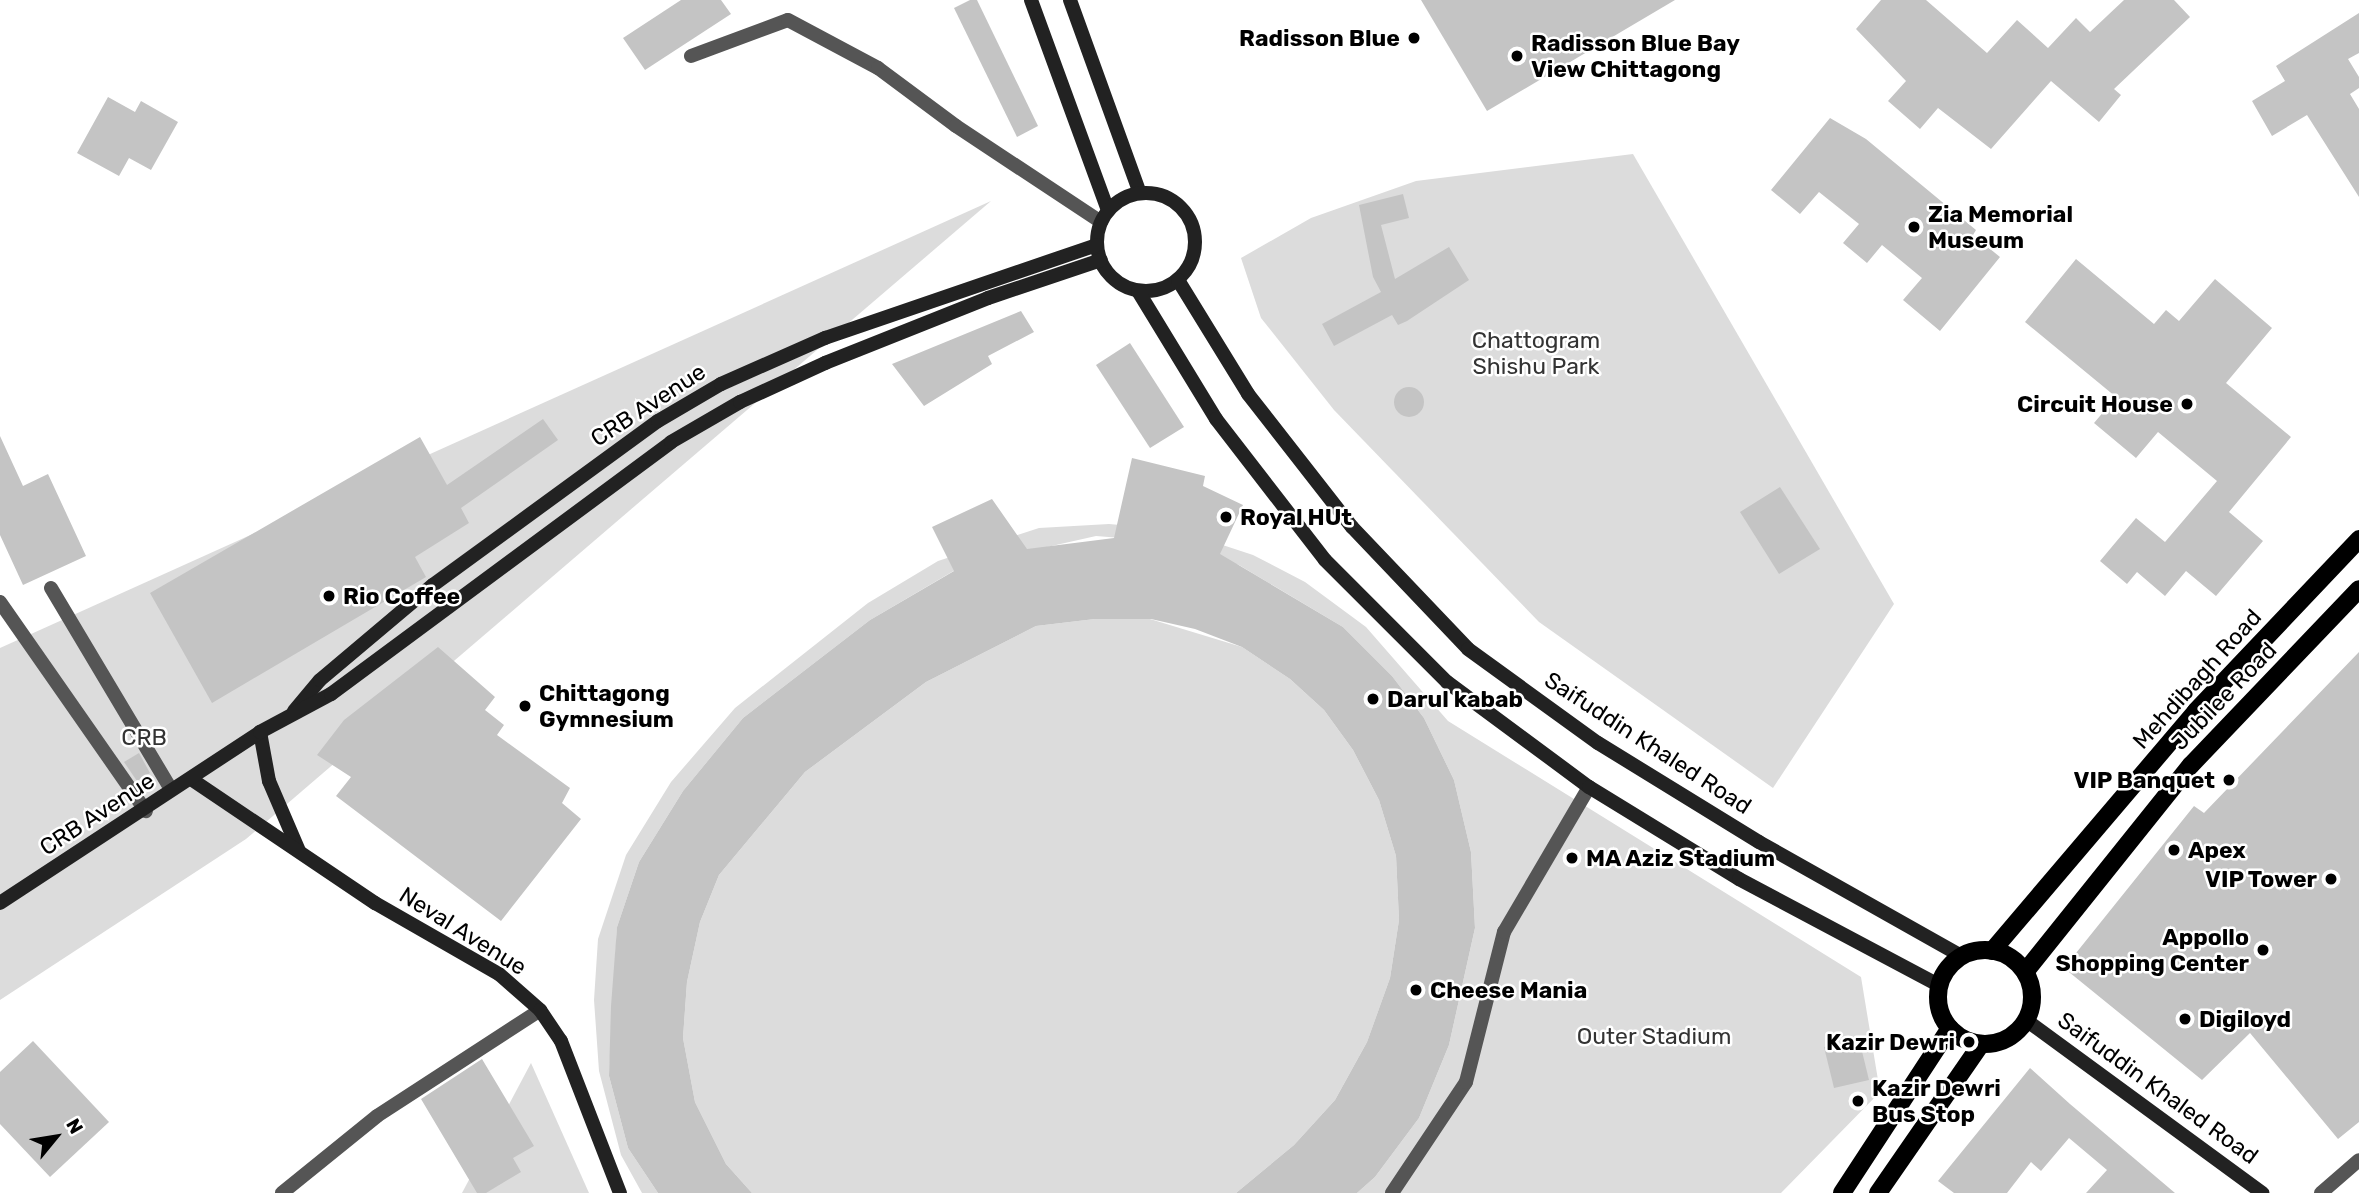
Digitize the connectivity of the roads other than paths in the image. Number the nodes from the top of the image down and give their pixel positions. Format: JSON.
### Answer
{"nodes":[{"id":1,"x":1031,"y":0,"type":"edge"},
{"id":2,"x":1070,"y":0,"type":"edge"},
{"id":3,"x":691,"y":56,"type":"dead end"},
{"id":4,"x":1140,"y":192,"type":"junction"},
{"id":5,"x":1104,"y":216,"type":"junction"},
{"id":6,"x":1097,"y":245,"type":"junction"},
{"id":7,"x":1101,"y":260,"type":"junction"},
{"id":8,"x":1178,"y":280,"type":"junction"},
{"id":9,"x":1138,"y":291,"type":"junction"},
{"id":10,"x":658,"y":421,"type":"junction"},
{"id":11,"x":671,"y":442,"type":"junction"},
{"id":12,"x":525,"y":518,"type":"junction"},
{"id":13,"x":543,"y":537,"type":"junction"},
{"id":14,"x":2359,"y":539,"type":"edge"},
{"id":15,"x":51,"y":588,"type":"dead end"},
{"id":16,"x":2359,"y":589,"type":"edge"},
{"id":17,"x":0,"y":603,"type":"edge"},
{"id":18,"x":289,"y":718,"type":"junction"},
{"id":19,"x":260,"y":732,"type":"junction"},
{"id":20,"x":191,"y":779,"type":"junction"},
{"id":21,"x":168,"y":784,"type":"dead end"},
{"id":22,"x":1589,"y":787,"type":"junction"},
{"id":23,"x":146,"y":811,"type":"junction"},
{"id":24,"x":299,"y":851,"type":"junction"},
{"id":25,"x":0,"y":903,"type":"edge"},
{"id":26,"x":1992,"y":951,"type":"junction"},
{"id":27,"x":1961,"y":956,"type":"junction"},
{"id":28,"x":2025,"y":972,"type":"junction"},
{"id":29,"x":1940,"y":986,"type":"junction"},
{"id":30,"x":540,"y":1010,"type":"junction"},
{"id":31,"x":2026,"y":1020,"type":"junction"},
{"id":32,"x":1950,"y":1028,"type":"junction"},
{"id":33,"x":1981,"y":1044,"type":"junction"},
{"id":34,"x":2359,"y":1160,"type":"edge"},
{"id":35,"x":282,"y":1193,"type":"edge"},
{"id":36,"x":621,"y":1193,"type":"edge"},
{"id":37,"x":1391,"y":1193,"type":"edge"},
{"id":38,"x":1842,"y":1193,"type":"edge"},
{"id":39,"x":1878,"y":1193,"type":"edge"},
{"id":40,"x":2262,"y":1193,"type":"edge"},
{"id":41,"x":2321,"y":1193,"type":"edge"}],
"edges":[{"from":1,"to":5,"type":"main road"},
{"from":2,"to":4,"type":"main road"},
{"from":3,"to":5,"type":"street"},
{"from":4,"to":5,"type":"main road"},
{"from":4,"to":8,"type":"main road"},
{"from":5,"to":6,"type":"main road"},
{"from":6,"to":7,"type":"main road"},
{"from":6,"to":10,"type":"main road","name":"CRB Avenue"},
{"from":7,"to":9,"type":"main road"},
{"from":7,"to":11,"type":"main road","name":"CRB Avenue"},
{"from":8,"to":9,"type":"main road"},
{"from":8,"to":27,"type":"main road","name":"Saifuddin Khaled Road"},
{"from":9,"to":22,"type":"main road"},
{"from":10,"to":11,"type":"main road"},
{"from":10,"to":12,"type":"main road","name":"CRB Avenue"},
{"from":11,"to":13,"type":"main road","name":"CRB Avenue"},
{"from":12,"to":13,"type":"main road"},
{"from":12,"to":18,"type":"main road","name":"CRB Avenue"},
{"from":13,"to":18,"type":"main road","name":"CRB Avenue"},
{"from":14,"to":26,"type":"main road","name":"Mehdibagh Road"},
{"from":15,"to":21,"type":"street"},
{"from":16,"to":28,"type":"main road","name":"Jubilee Road"},
{"from":17,"to":23,"type":"street"},
{"from":18,"to":19,"type":"main road","name":"CRB Avenue"},
{"from":19,"to":20,"type":"main road","name":"CRB Avenue"},
{"from":19,"to":24,"type":"main road"},
{"from":20,"to":23,"type":"main road","name":"CRB Avenue"},
{"from":20,"to":24,"type":"main road","name":"Neval Avenue"},
{"from":22,"to":29,"type":"main road"},
{"from":22,"to":37,"type":"street"},
{"from":23,"to":25,"type":"main road","name":"CRB Avenue"},
{"from":24,"to":30,"type":"main road","name":"Neval Avenue"},
{"from":26,"to":27,"type":"main road"},
{"from":26,"to":28,"type":"main road"},
{"from":27,"to":29,"type":"main road"},
{"from":28,"to":31,"type":"main road"},
{"from":29,"to":32,"type":"main road"},
{"from":30,"to":35,"type":"street"},
{"from":30,"to":36,"type":"main road","name":"Neval Avenue"},
{"from":31,"to":33,"type":"main road"},
{"from":31,"to":40,"type":"main road","name":"Saifuddin Khaled Road"},
{"from":32,"to":33,"type":"main road"},
{"from":32,"to":38,"type":"main road"},
{"from":33,"to":39,"type":"main road"},
{"from":34,"to":41,"type":"street"}]}
